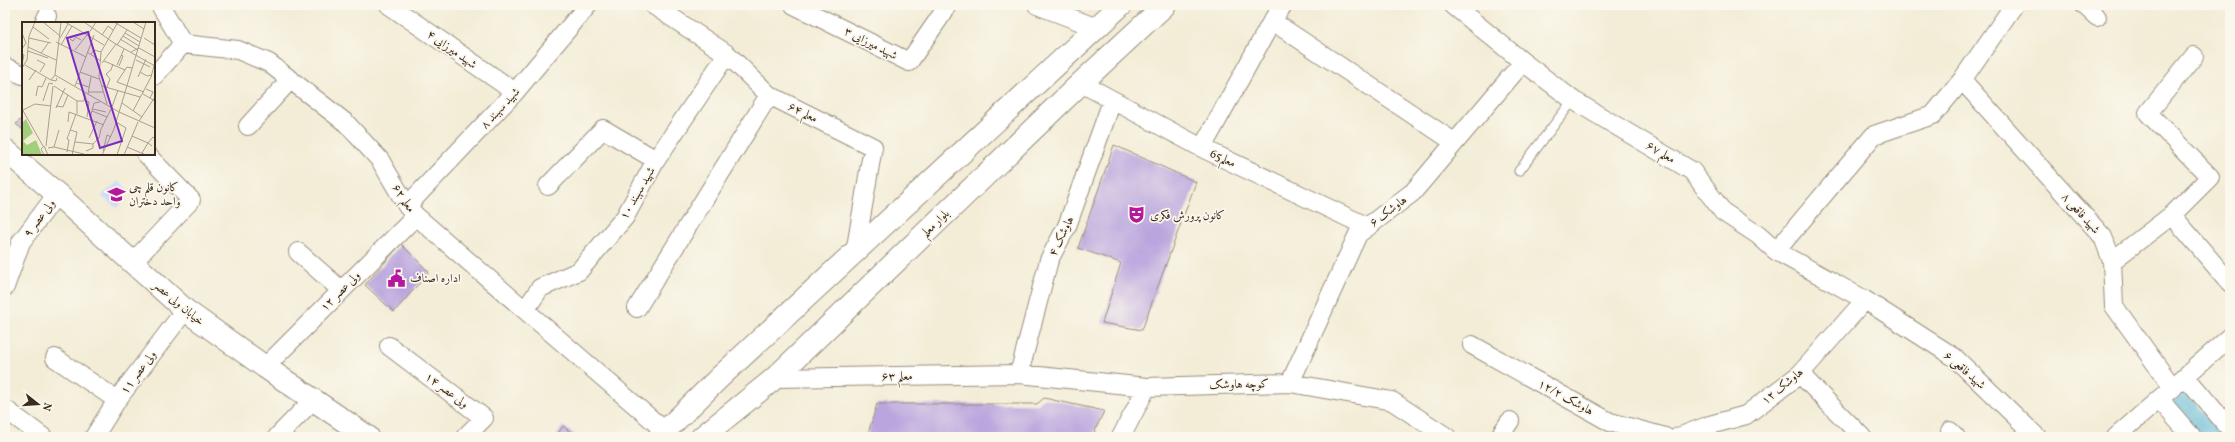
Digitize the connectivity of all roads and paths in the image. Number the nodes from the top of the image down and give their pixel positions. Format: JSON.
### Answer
{"nodes":[{"id":1,"x":160,"y":5,"type":"edge"},
{"id":2,"x":389,"y":5,"type":"edge"},
{"id":3,"x":588,"y":5,"type":"edge"},
{"id":4,"x":653,"y":5,"type":"edge"},
{"id":5,"x":794,"y":5,"type":"edge"},
{"id":6,"x":1037,"y":5,"type":"edge"},
{"id":7,"x":1121,"y":5,"type":"edge"},
{"id":8,"x":1165,"y":5,"type":"edge"},
{"id":9,"x":1284,"y":5,"type":"edge"},
{"id":10,"x":1453,"y":5,"type":"edge"},
{"id":11,"x":2014,"y":5,"type":"edge"},
{"id":12,"x":2084,"y":5,"type":"edge"},
{"id":13,"x":946,"y":6,"type":"edge"},
{"id":14,"x":2097,"y":18,"type":"dead end"},
{"id":15,"x":1272,"y":21,"type":"junction"},
{"id":16,"x":1097,"y":28,"type":"junction"},
{"id":17,"x":183,"y":44,"type":"junction"},
{"id":18,"x":727,"y":54,"type":"junction"},
{"id":19,"x":2194,"y":56,"type":"dead end"},
{"id":20,"x":1523,"y":62,"type":"junction"},
{"id":21,"x":155,"y":75,"type":"edge"},
{"id":22,"x":290,"y":80,"type":"junction"},
{"id":23,"x":1962,"y":80,"type":"junction"},
{"id":24,"x":1081,"y":83,"type":"junction"},
{"id":25,"x":515,"y":92,"type":"junction"},
{"id":26,"x":769,"y":95,"type":"junction"},
{"id":27,"x":1573,"y":100,"type":"junction"},
{"id":28,"x":1112,"y":101,"type":"junction"},
{"id":29,"x":248,"y":126,"type":"dead end"},
{"id":30,"x":1454,"y":142,"type":"junction"},
{"id":31,"x":1202,"y":148,"type":"junction"},
{"id":32,"x":5,"y":150,"type":"edge"},
{"id":33,"x":147,"y":155,"type":"edge"},
{"id":34,"x":656,"y":160,"type":"junction"},
{"id":35,"x":1519,"y":170,"type":"dead end"},
{"id":36,"x":548,"y":186,"type":"dead end"},
{"id":37,"x":57,"y":194,"type":"junction"},
{"id":38,"x":412,"y":211,"type":"junction"},
{"id":39,"x":2172,"y":215,"type":"junction"},
{"id":40,"x":1368,"y":227,"type":"junction"},
{"id":41,"x":1776,"y":251,"type":"junction"},
{"id":42,"x":298,"y":252,"type":"dead end"},
{"id":43,"x":854,"y":253,"type":"junction"},
{"id":44,"x":2112,"y":261,"type":"junction"},
{"id":45,"x":133,"y":262,"type":"junction"},
{"id":46,"x":2230,"y":283,"type":"edge"},
{"id":47,"x":5,"y":287,"type":"edge"},
{"id":48,"x":341,"y":290,"type":"junction"},
{"id":49,"x":1865,"y":300,"type":"junction"},
{"id":50,"x":526,"y":308,"type":"junction"},
{"id":51,"x":637,"y":308,"type":"dead end"},
{"id":52,"x":185,"y":310,"type":"junction"},
{"id":53,"x":2230,"y":337,"type":"edge"},
{"id":54,"x":1472,"y":345,"type":"dead end"},
{"id":55,"x":389,"y":346,"type":"dead end"},
{"id":56,"x":55,"y":358,"type":"dead end"},
{"id":57,"x":265,"y":367,"type":"junction"},
{"id":58,"x":1019,"y":374,"type":"junction"},
{"id":59,"x":1800,"y":374,"type":"junction"},
{"id":60,"x":775,"y":378,"type":"junction"},
{"id":61,"x":1290,"y":383,"type":"junction"},
{"id":62,"x":1147,"y":387,"type":"junction"},
{"id":63,"x":2172,"y":388,"type":"junction"},
{"id":64,"x":117,"y":400,"type":"junction"},
{"id":65,"x":313,"y":400,"type":"junction"},
{"id":66,"x":5,"y":409,"type":"edge"},
{"id":67,"x":1510,"y":421,"type":"dead end"},
{"id":68,"x":2230,"y":429,"type":"edge"},
{"id":69,"x":662,"y":434,"type":"edge"},
{"id":70,"x":43,"y":437,"type":"edge"},
{"id":71,"x":94,"y":437,"type":"edge"},
{"id":72,"x":277,"y":437,"type":"edge"},
{"id":73,"x":368,"y":437,"type":"edge"},
{"id":74,"x":465,"y":437,"type":"edge"},
{"id":75,"x":702,"y":437,"type":"edge"},
{"id":76,"x":1122,"y":437,"type":"edge"},
{"id":77,"x":1448,"y":437,"type":"edge"},
{"id":78,"x":1499,"y":437,"type":"edge"},
{"id":79,"x":1665,"y":437,"type":"edge"},
{"id":80,"x":1678,"y":437,"type":"edge"},
{"id":81,"x":1862,"y":437,"type":"edge"},
{"id":82,"x":2037,"y":437,"type":"edge"},
{"id":83,"x":2116,"y":437,"type":"edge"},
{"id":84,"x":2192,"y":437,"type":"edge"}],
"edges":[{"from":1,"to":17,"type":"street"},
{"from":2,"to":25,"type":"street","name":"شهید میرزایی ۴"},
{"from":3,"to":25,"type":"street","name":"شهید سهبند ۸"},
{"from":4,"to":18,"type":"street","name":"معلم ۶۴"},
{"from":5,"to":13,"type":"street","name":"شهید میرزایی ۳"},
{"from":6,"to":16,"type":"street"},
{"from":7,"to":16,"type":"main road"},
{"from":8,"to":24,"type":"main road","name":"بلوار معلم"},
{"from":9,"to":15,"type":"street"},
{"from":10,"to":20,"type":"street","name":"معلم ۶۷"},
{"from":11,"to":23,"type":"street"},
{"from":12,"to":14,"type":"street"},
{"from":15,"to":30,"type":"street"},
{"from":15,"to":31,"type":"street"},
{"from":16,"to":43,"type":"main road"},
{"from":17,"to":21,"type":"street"},
{"from":17,"to":22,"type":"street","name":"معلم ۶۲"},
{"from":18,"to":26,"type":"street","name":"معلم ۶۴"},
{"from":18,"to":34,"type":"street","name":"شهید سهبند ۱۰"},
{"from":19,"to":39,"type":"street"},
{"from":20,"to":27,"type":"street","name":"معلم ۶۷"},
{"from":20,"to":30,"type":"street","name":"هاوشک ۶"},
{"from":22,"to":29,"type":"street"},
{"from":22,"to":38,"type":"street","name":"معلم ۶۲"},
{"from":23,"to":41,"type":"street"},
{"from":23,"to":44,"type":"street","name":"شهید فاقعی ۸"},
{"from":24,"to":28,"type":"street","name":"معلم65"},
{"from":24,"to":60,"type":"main road","name":"بلوار معلم"},
{"from":25,"to":38,"type":"street","name":"شهید سهبند ۸"},
{"from":26,"to":43,"type":"street","name":"معلم ۶۴"},
{"from":26,"to":51,"type":"street"},
{"from":27,"to":35,"type":"lane"},
{"from":27,"to":41,"type":"street","name":"معلم ۶۷"},
{"from":28,"to":31,"type":"street","name":"معلم65"},
{"from":28,"to":58,"type":"street","name":"هاوشک ۴"},
{"from":30,"to":40,"type":"street","name":"هاوشک ۶"},
{"from":31,"to":40,"type":"street","name":"معلم65"},
{"from":32,"to":37,"type":"main road","name":"خیابان ولی عصر"},
{"from":33,"to":45,"type":"street"},
{"from":34,"to":36,"type":"street"},
{"from":34,"to":50,"type":"street","name":"شهید سهبند ۱۰"},
{"from":37,"to":45,"type":"main road","name":"خیابان ولی عصر"},
{"from":37,"to":47,"type":"street","name":"ولی عصر ۹"},
{"from":38,"to":48,"type":"street","name":"ولی عصر ۱۲"},
{"from":38,"to":50,"type":"street","name":"معلم ۶۲"},
{"from":39,"to":44,"type":"street"},
{"from":39,"to":46,"type":"street"},
{"from":40,"to":61,"type":"street","name":"هاوشک ۶"},
{"from":41,"to":49,"type":"street","name":"معلم ۶۷"},
{"from":42,"to":48,"type":"street"},
{"from":43,"to":69,"type":"main road"},
{"from":44,"to":63,"type":"street","name":"شهید فاقعی ۸"},
{"from":45,"to":52,"type":"main road","name":"خیابان ولی عصر"},
{"from":48,"to":57,"type":"street","name":"ولی عصر ۱۲"},
{"from":49,"to":59,"type":"street","name":"هاوشک ۱۲"},
{"from":49,"to":82,"type":"street","name":"شهید فاقعی ۶"},
{"from":50,"to":69,"type":"street","name":"معلم ۶۲"},
{"from":52,"to":57,"type":"main road","name":"خیابان ولی عصر"},
{"from":52,"to":64,"type":"street","name":"ولی عصر ۱۱"},
{"from":53,"to":63,"type":"street"},
{"from":54,"to":79,"type":"street","name":"هاوشک ۱۲/۲"},
{"from":55,"to":74,"type":"street","name":"ولی عصر ۱۴"},
{"from":56,"to":64,"type":"street"},
{"from":57,"to":65,"type":"main road","name":"خیابان ولی عصر"},
{"from":58,"to":60,"type":"street","name":"معلم ۶۳"},
{"from":58,"to":62,"type":"street","name":"کوچه هاوشک"},
{"from":59,"to":80,"type":"street","name":"هاوشک ۱۲"},
{"from":59,"to":81,"type":"street"},
{"from":60,"to":75,"type":"main road","name":"بلوار معلم"},
{"from":61,"to":62,"type":"street","name":"کوچه هاوشک"},
{"from":61,"to":77,"type":"street","name":"کوچه هاوشک"},
{"from":62,"to":76,"type":"street"},
{"from":63,"to":68,"type":"street"},
{"from":63,"to":83,"type":"street"},
{"from":63,"to":84,"type":"street"},
{"from":64,"to":71,"type":"street","name":"ولی عصر ۱۱"},
{"from":65,"to":72,"type":"street"},
{"from":65,"to":73,"type":"main road","name":"خیابان ولی عصر"},
{"from":66,"to":70,"type":"street"},
{"from":67,"to":78,"type":"street"}]}
